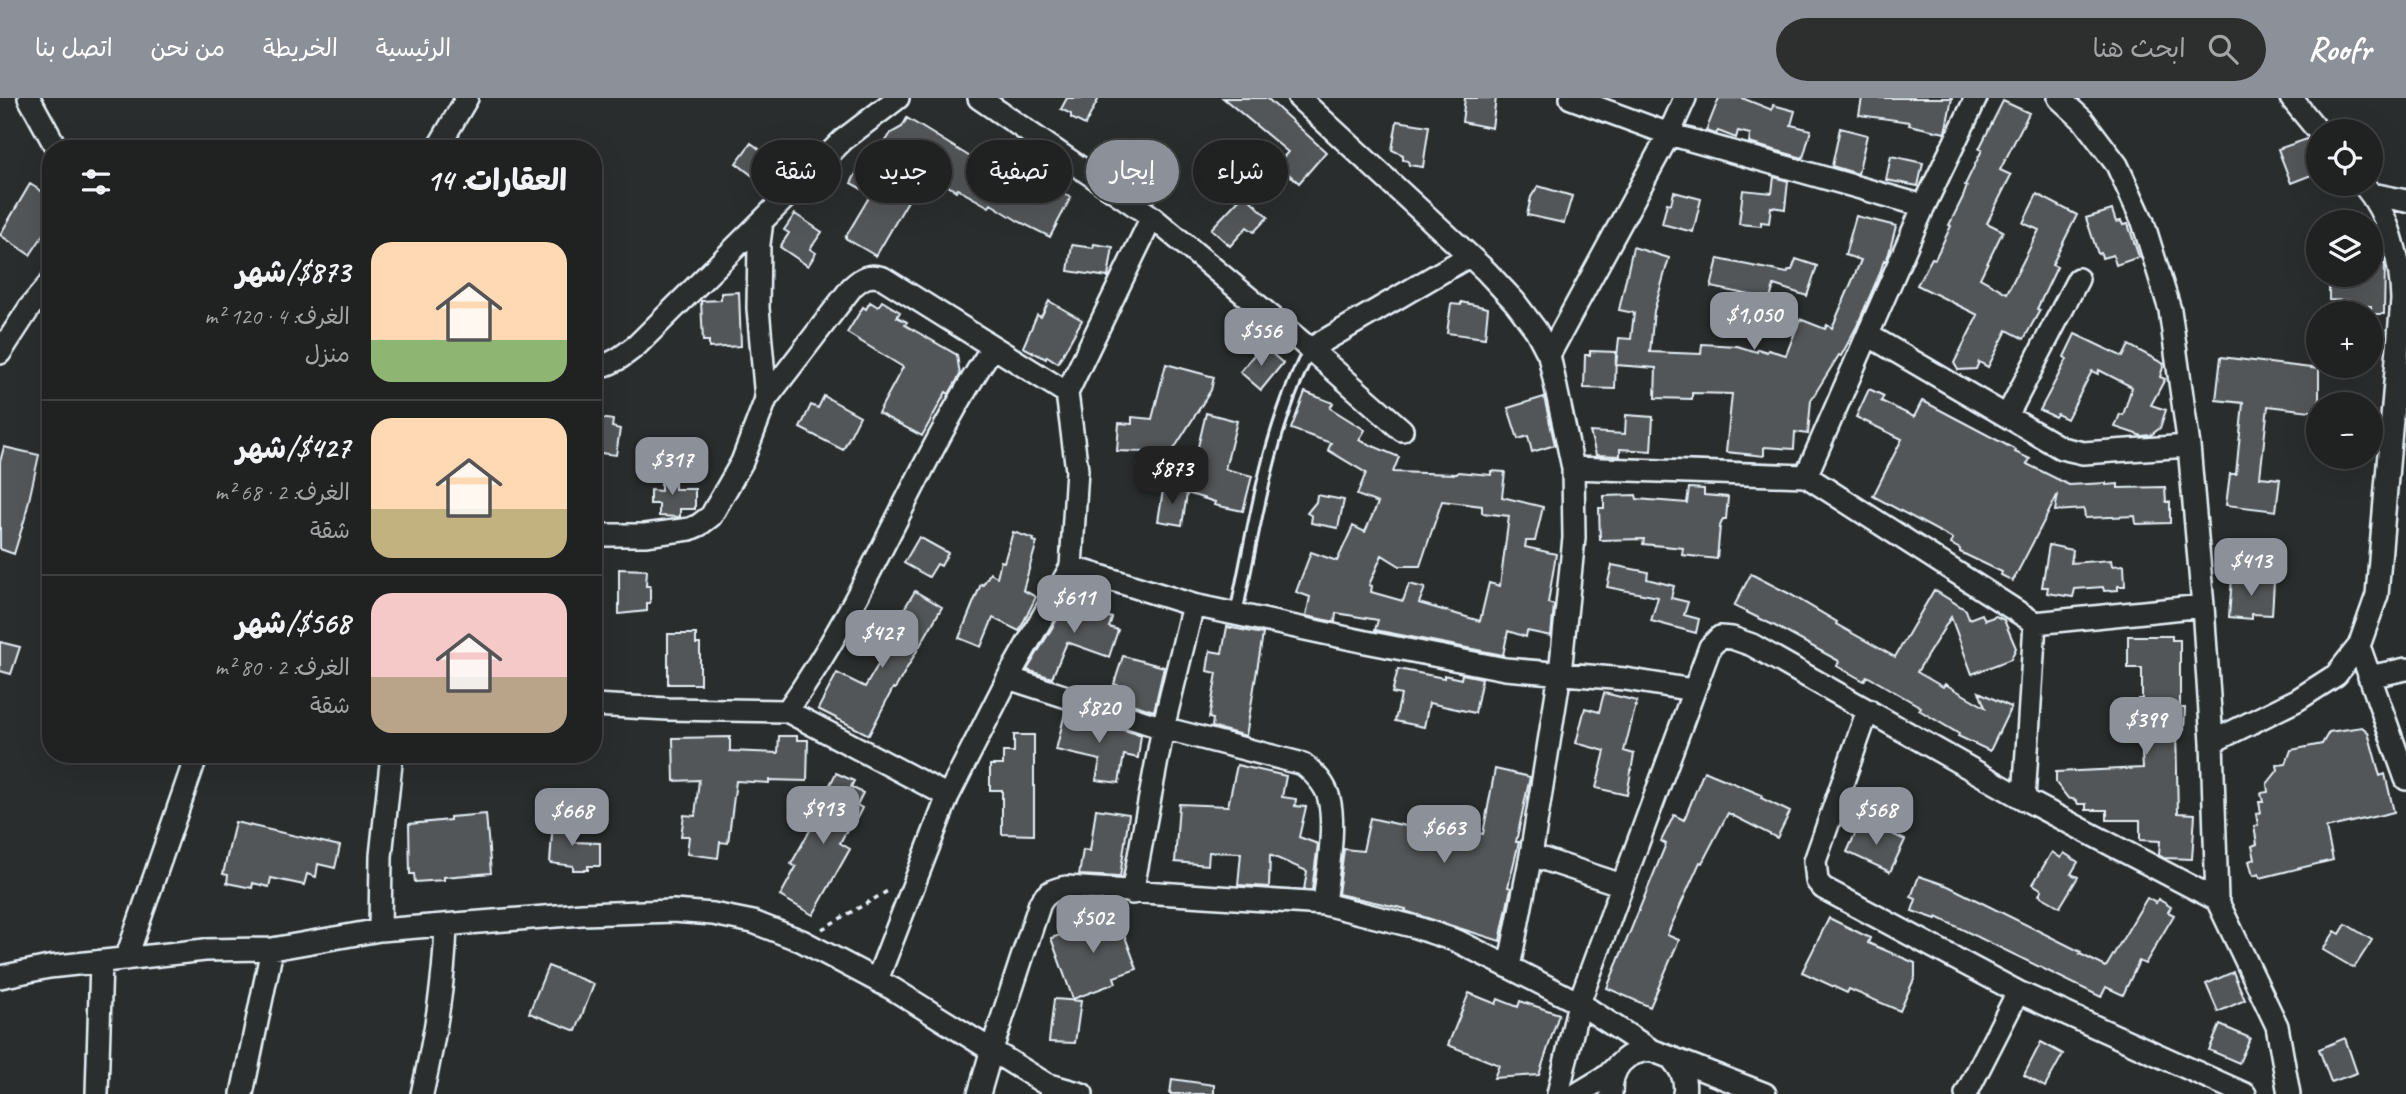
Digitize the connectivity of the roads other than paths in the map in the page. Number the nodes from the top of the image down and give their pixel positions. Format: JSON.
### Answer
{"nodes":[{"id":1,"x":29,"y":98,"type":"edge"},
{"id":2,"x":467,"y":98,"type":"edge"},
{"id":3,"x":898,"y":98,"type":"edge"},
{"id":4,"x":979,"y":98,"type":"edge"},
{"id":5,"x":1299,"y":98,"type":"edge"},
{"id":6,"x":1571,"y":98,"type":"edge"},
{"id":7,"x":1685,"y":98,"type":"edge"},
{"id":8,"x":1976,"y":98,"type":"edge"},
{"id":9,"x":2059,"y":98,"type":"edge"},
{"id":10,"x":2291,"y":98,"type":"edge"},
{"id":11,"x":2308,"y":119,"type":"edge"},
{"id":12,"x":1669,"y":134,"type":"junction"},
{"id":13,"x":52,"y":140,"type":"edge"},
{"id":14,"x":442,"y":140,"type":"edge"},
{"id":15,"x":2383,"y":194,"type":"edge"},
{"id":16,"x":2371,"y":196,"type":"edge"},
{"id":17,"x":2406,"y":201,"type":"edge"},
{"id":18,"x":1924,"y":206,"type":"junction"},
{"id":19,"x":1152,"y":217,"type":"junction"},
{"id":20,"x":762,"y":220,"type":"junction"},
{"id":21,"x":1469,"y":256,"type":"junction"},
{"id":22,"x":2078,"y":279,"type":"dead end"},
{"id":23,"x":42,"y":293,"type":"edge"},
{"id":24,"x":1868,"y":335,"type":"junction"},
{"id":25,"x":992,"y":348,"type":"junction"},
{"id":26,"x":1310,"y":349,"type":"junction"},
{"id":27,"x":0,"y":353,"type":"edge"},
{"id":28,"x":1549,"y":355,"type":"junction"},
{"id":29,"x":602,"y":366,"type":"edge"},
{"id":30,"x":1067,"y":393,"type":"junction"},
{"id":31,"x":765,"y":399,"type":"junction"},
{"id":32,"x":2007,"y":416,"type":"junction"},
{"id":33,"x":1402,"y":430,"type":"dead end"},
{"id":34,"x":2189,"y":446,"type":"junction"},
{"id":35,"x":1573,"y":468,"type":"junction"},
{"id":36,"x":1806,"y":476,"type":"junction"},
{"id":37,"x":602,"y":536,"type":"edge"},
{"id":38,"x":1071,"y":567,"type":"junction"},
{"id":39,"x":1193,"y":605,"type":"junction"},
{"id":40,"x":2203,"y":607,"type":"junction"},
{"id":41,"x":1236,"y":614,"type":"junction"},
{"id":42,"x":2035,"y":623,"type":"junction"},
{"id":43,"x":2360,"y":646,"type":"junction"},
{"id":44,"x":2406,"y":669,"type":"edge"},
{"id":45,"x":1560,"y":673,"type":"junction"},
{"id":46,"x":2369,"y":677,"type":"junction"},
{"id":47,"x":1008,"y":678,"type":"junction"},
{"id":48,"x":1693,"y":690,"type":"junction"},
{"id":49,"x":602,"y":705,"type":"edge"},
{"id":50,"x":1868,"y":710,"type":"junction"},
{"id":51,"x":787,"y":711,"type":"junction"},
{"id":52,"x":1163,"y":728,"type":"junction"},
{"id":53,"x":2212,"y":742,"type":"junction"},
{"id":54,"x":194,"y":763,"type":"edge"},
{"id":55,"x":392,"y":763,"type":"edge"},
{"id":56,"x":2406,"y":779,"type":"edge"},
{"id":57,"x":948,"y":796,"type":"junction"},
{"id":58,"x":2024,"y":799,"type":"junction"},
{"id":59,"x":1531,"y":855,"type":"junction"},
{"id":60,"x":1622,"y":885,"type":"junction"},
{"id":61,"x":1132,"y":892,"type":"junction"},
{"id":62,"x":2217,"y":900,"type":"junction"},
{"id":63,"x":1324,"y":904,"type":"junction"},
{"id":64,"x":446,"y":926,"type":"junction"},
{"id":65,"x":380,"y":930,"type":"junction"},
{"id":66,"x":272,"y":949,"type":"junction"},
{"id":67,"x":126,"y":959,"type":"junction"},
{"id":68,"x":102,"y":961,"type":"junction"},
{"id":69,"x":1509,"y":967,"type":"junction"},
{"id":70,"x":0,"y":976,"type":"edge"},
{"id":71,"x":877,"y":980,"type":"junction"},
{"id":72,"x":2018,"y":992,"type":"junction"},
{"id":73,"x":1579,"y":1003,"type":"junction"},
{"id":74,"x":992,"y":1049,"type":"junction"},
{"id":75,"x":1661,"y":1053,"type":"junction"},
{"id":76,"x":1618,"y":1065,"type":"junction"},
{"id":77,"x":1051,"y":1089,"type":"edge"},
{"id":78,"x":427,"y":1092,"type":"edge"},
{"id":79,"x":97,"y":1094,"type":"edge"},
{"id":80,"x":242,"y":1094,"type":"edge"},
{"id":81,"x":979,"y":1094,"type":"edge"},
{"id":82,"x":1082,"y":1094,"type":"edge"},
{"id":83,"x":1558,"y":1094,"type":"edge"},
{"id":84,"x":1577,"y":1094,"type":"edge"},
{"id":85,"x":1611,"y":1094,"type":"edge"},
{"id":86,"x":1684,"y":1094,"type":"edge"},
{"id":87,"x":1765,"y":1094,"type":"edge"},
{"id":88,"x":1966,"y":1094,"type":"edge"},
{"id":89,"x":2245,"y":1094,"type":"edge"},
{"id":90,"x":2289,"y":1094,"type":"edge"}],
"edges":[{"from":1,"to":13,"type":"street"},
{"from":2,"to":14,"type":"street"},
{"from":3,"to":20,"type":"street"},
{"from":4,"to":19,"type":"street"},
{"from":5,"to":21,"type":"street"},
{"from":6,"to":12,"type":"street"},
{"from":7,"to":12,"type":"street"},
{"from":8,"to":18,"type":"street"},
{"from":9,"to":34,"type":"street"},
{"from":10,"to":11,"type":"street"},
{"from":12,"to":18,"type":"street"},
{"from":12,"to":28,"type":"street"},
{"from":15,"to":17,"type":"street"},
{"from":16,"to":43,"type":"street"},
{"from":18,"to":24,"type":"street"},
{"from":19,"to":26,"type":"street"},
{"from":19,"to":30,"type":"street"},
{"from":20,"to":29,"type":"street"},
{"from":20,"to":31,"type":"street"},
{"from":21,"to":26,"type":"street"},
{"from":21,"to":28,"type":"street"},
{"from":22,"to":32,"type":"street"},
{"from":23,"to":27,"type":"street"},
{"from":24,"to":32,"type":"street"},
{"from":24,"to":36,"type":"street"},
{"from":25,"to":30,"type":"street"},
{"from":25,"to":31,"type":"street"},
{"from":25,"to":51,"type":"street"},
{"from":26,"to":33,"type":"street"},
{"from":26,"to":41,"type":"lane"},
{"from":28,"to":35,"type":"street"},
{"from":30,"to":38,"type":"street"},
{"from":31,"to":37,"type":"street"},
{"from":32,"to":34,"type":"street"},
{"from":34,"to":40,"type":"street"},
{"from":35,"to":36,"type":"street"},
{"from":35,"to":45,"type":"street"},
{"from":36,"to":42,"type":"street"},
{"from":38,"to":39,"type":"street"},
{"from":38,"to":47,"type":"street"},
{"from":39,"to":41,"type":"street"},
{"from":39,"to":52,"type":"street"},
{"from":40,"to":42,"type":"street"},
{"from":40,"to":53,"type":"street"},
{"from":41,"to":45,"type":"street"},
{"from":42,"to":58,"type":"street"},
{"from":43,"to":46,"type":"street"},
{"from":43,"to":53,"type":"street"},
{"from":44,"to":46,"type":"street"},
{"from":45,"to":48,"type":"street"},
{"from":45,"to":59,"type":"street"},
{"from":46,"to":56,"type":"street"},
{"from":47,"to":52,"type":"street"},
{"from":47,"to":57,"type":"street"},
{"from":48,"to":50,"type":"street"},
{"from":48,"to":60,"type":"street"},
{"from":49,"to":51,"type":"street"},
{"from":50,"to":58,"type":"street"},
{"from":50,"to":72,"type":"street"},
{"from":51,"to":57,"type":"street"},
{"from":52,"to":61,"type":"street"},
{"from":52,"to":63,"type":"street"},
{"from":53,"to":62,"type":"street"},
{"from":54,"to":67,"type":"street"},
{"from":55,"to":65,"type":"street"},
{"from":57,"to":71,"type":"street"},
{"from":58,"to":62,"type":"street"},
{"from":59,"to":60,"type":"street"},
{"from":59,"to":69,"type":"street"},
{"from":60,"to":73,"type":"street"},
{"from":61,"to":63,"type":"street"},
{"from":61,"to":74,"type":"street"},
{"from":62,"to":90,"type":"street"},
{"from":63,"to":69,"type":"street"},
{"from":64,"to":65,"type":"street"},
{"from":64,"to":71,"type":"street"},
{"from":64,"to":78,"type":"street"},
{"from":65,"to":66,"type":"street"},
{"from":66,"to":67,"type":"street"},
{"from":66,"to":80,"type":"street"},
{"from":67,"to":68,"type":"street"},
{"from":68,"to":70,"type":"street"},
{"from":68,"to":79,"type":"street"},
{"from":69,"to":73,"type":"street"},
{"from":71,"to":74,"type":"street"},
{"from":72,"to":88,"type":"street"},
{"from":72,"to":89,"type":"street"},
{"from":73,"to":75,"type":"street"},
{"from":73,"to":83,"type":"street"},
{"from":74,"to":77,"type":"street"},
{"from":74,"to":81,"type":"street"},
{"from":75,"to":76,"type":"street"},
{"from":75,"to":86,"type":"street"},
{"from":75,"to":87,"type":"street"},
{"from":76,"to":84,"type":"street"},
{"from":76,"to":85,"type":"street"},
{"from":77,"to":82,"type":"street"}]}
